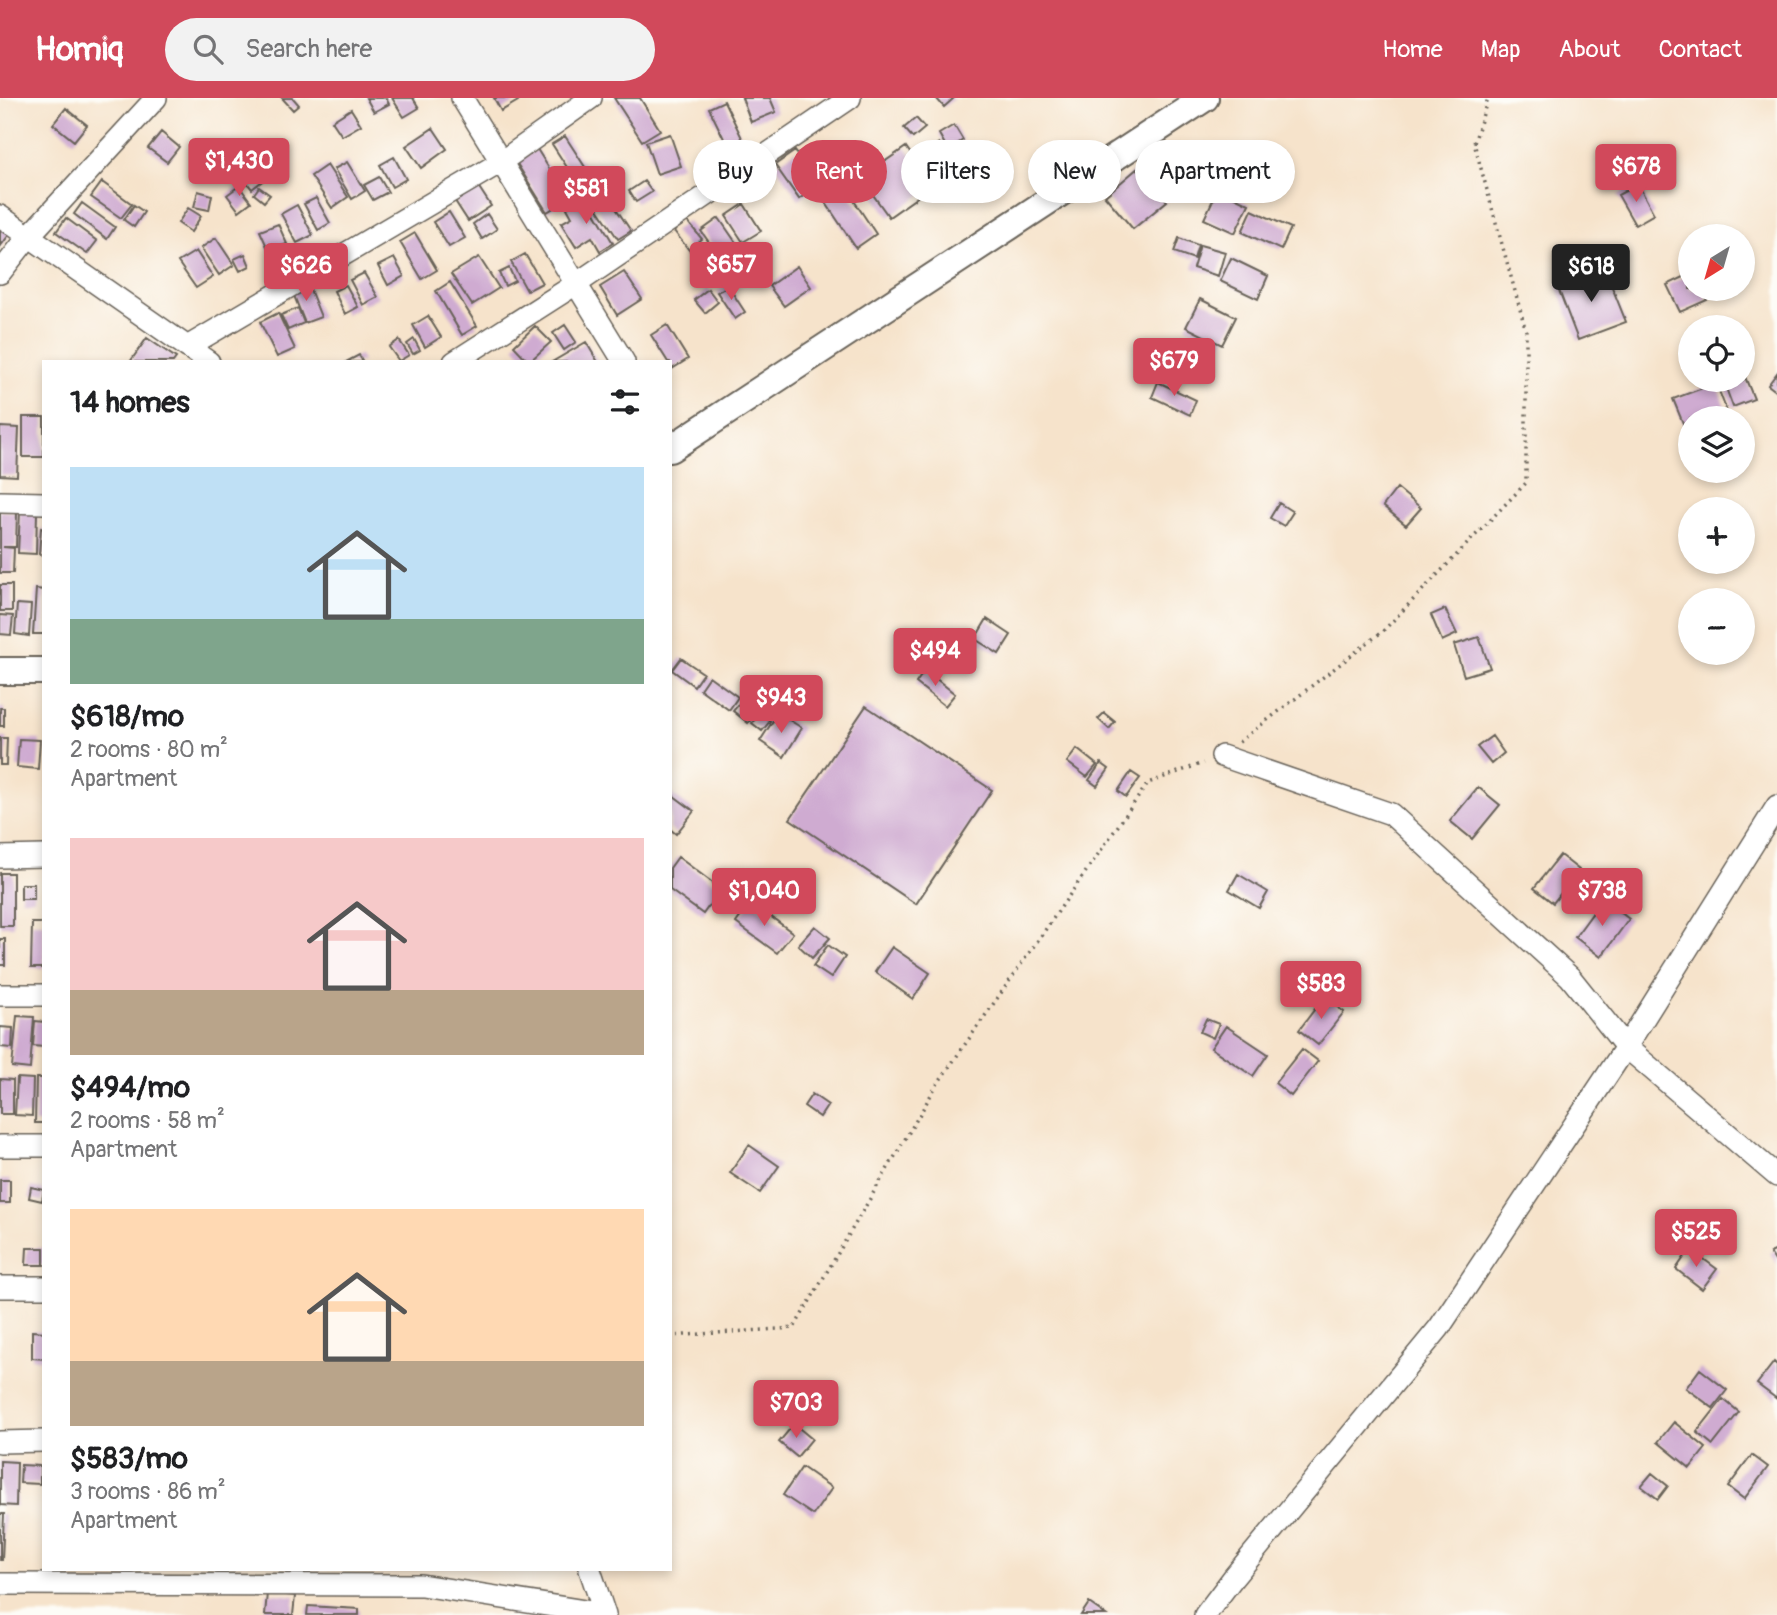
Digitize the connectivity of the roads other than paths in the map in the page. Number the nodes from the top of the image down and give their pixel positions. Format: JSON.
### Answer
{"nodes":[{"id":1,"x":156,"y":98,"type":"edge"},
{"id":2,"x":462,"y":98,"type":"edge"},
{"id":3,"x":591,"y":98,"type":"edge"},
{"id":4,"x":850,"y":98,"type":"edge"},
{"id":5,"x":1205,"y":98,"type":"edge"},
{"id":6,"x":501,"y":162,"type":"junction"},
{"id":7,"x":0,"y":216,"type":"edge"},
{"id":8,"x":29,"y":236,"type":"junction"},
{"id":9,"x":0,"y":273,"type":"edge"},
{"id":10,"x":576,"y":284,"type":"junction"},
{"id":11,"x":187,"y":347,"type":"junction"},
{"id":12,"x":206,"y":360,"type":"edge"},
{"id":13,"x":457,"y":360,"type":"edge"},
{"id":14,"x":623,"y":360,"type":"edge"},
{"id":15,"x":672,"y":444,"type":"edge"},
{"id":16,"x":0,"y":502,"type":"edge"},
{"id":17,"x":42,"y":503,"type":"edge"},
{"id":18,"x":0,"y":671,"type":"edge"},
{"id":19,"x":42,"y":671,"type":"edge"},
{"id":20,"x":1222,"y":756,"type":"road end"},
{"id":21,"x":1777,"y":806,"type":"edge"},
{"id":22,"x":42,"y":856,"type":"edge"},
{"id":23,"x":0,"y":857,"type":"edge"},
{"id":24,"x":0,"y":995,"type":"edge"},
{"id":25,"x":42,"y":995,"type":"edge"},
{"id":26,"x":1626,"y":1047,"type":"junction"},
{"id":27,"x":0,"y":1146,"type":"edge"},
{"id":28,"x":42,"y":1146,"type":"edge"},
{"id":29,"x":1777,"y":1177,"type":"edge"},
{"id":30,"x":0,"y":1287,"type":"edge"},
{"id":31,"x":42,"y":1287,"type":"edge"},
{"id":32,"x":42,"y":1441,"type":"edge"},
{"id":33,"x":0,"y":1442,"type":"edge"},
{"id":34,"x":590,"y":1571,"type":"edge"},
{"id":35,"x":0,"y":1584,"type":"edge"},
{"id":36,"x":604,"y":1614,"type":"edge"},
{"id":37,"x":1205,"y":1615,"type":"edge"}],
"edges":[{"from":1,"to":8,"type":"street"},
{"from":2,"to":6,"type":"street"},
{"from":3,"to":6,"type":"street"},
{"from":4,"to":10,"type":"street"},
{"from":5,"to":15,"type":"main road"},
{"from":6,"to":10,"type":"street"},
{"from":6,"to":11,"type":"street"},
{"from":7,"to":8,"type":"street"},
{"from":8,"to":9,"type":"street"},
{"from":8,"to":11,"type":"street"},
{"from":10,"to":13,"type":"street"},
{"from":10,"to":14,"type":"street"},
{"from":11,"to":12,"type":"street"},
{"from":16,"to":17,"type":"street"},
{"from":18,"to":19,"type":"main road"},
{"from":20,"to":26,"type":"street"},
{"from":21,"to":26,"type":"street"},
{"from":22,"to":23,"type":"street"},
{"from":24,"to":25,"type":"street"},
{"from":26,"to":29,"type":"street"},
{"from":26,"to":37,"type":"street"},
{"from":27,"to":28,"type":"street"},
{"from":30,"to":31,"type":"street"},
{"from":32,"to":33,"type":"street"},
{"from":34,"to":36,"type":"street"},
{"from":35,"to":36,"type":"street"}]}
